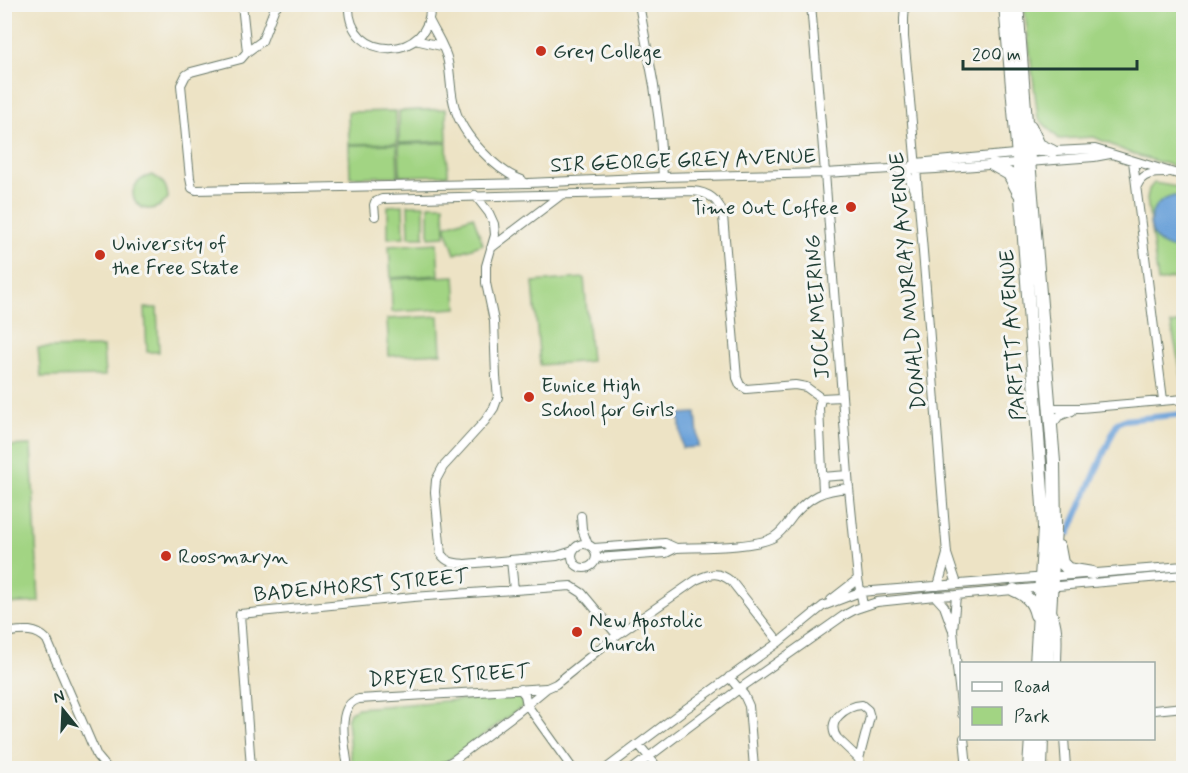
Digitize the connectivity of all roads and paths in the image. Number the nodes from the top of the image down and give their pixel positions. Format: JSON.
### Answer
{"nodes":[{"id":1,"x":242,"y":4,"type":"edge"},
{"id":2,"x":279,"y":4,"type":"edge"},
{"id":3,"x":349,"y":4,"type":"edge"},
{"id":4,"x":430,"y":4,"type":"edge"},
{"id":5,"x":639,"y":4,"type":"edge"},
{"id":6,"x":811,"y":4,"type":"edge"},
{"id":7,"x":905,"y":4,"type":"edge"},
{"id":8,"x":1005,"y":4,"type":"edge"},
{"id":9,"x":1016,"y":4,"type":"edge"},
{"id":10,"x":429,"y":21,"type":"junction"},
{"id":11,"x":1007,"y":32,"type":"junction"},
{"id":12,"x":415,"y":40,"type":"junction"},
{"id":13,"x":441,"y":46,"type":"junction"},
{"id":14,"x":247,"y":52,"type":"junction"},
{"id":15,"x":1025,"y":110,"type":"junction"},
{"id":16,"x":1052,"y":152,"type":"junction"},
{"id":17,"x":1110,"y":154,"type":"junction"},
{"id":18,"x":1023,"y":158,"type":"junction"},
{"id":19,"x":1133,"y":161,"type":"junction"},
{"id":20,"x":993,"y":165,"type":"junction"},
{"id":21,"x":917,"y":166,"type":"junction"},
{"id":22,"x":896,"y":168,"type":"junction"},
{"id":23,"x":936,"y":169,"type":"junction"},
{"id":24,"x":825,"y":173,"type":"junction"},
{"id":25,"x":1179,"y":175,"type":"edge"},
{"id":26,"x":663,"y":177,"type":"junction"},
{"id":27,"x":460,"y":183,"type":"junction"},
{"id":28,"x":528,"y":183,"type":"junction"},
{"id":29,"x":918,"y":183,"type":"junction"},
{"id":30,"x":1136,"y":188,"type":"junction"},
{"id":31,"x":561,"y":194,"type":"junction"},
{"id":32,"x":477,"y":196,"type":"junction"},
{"id":33,"x":1021,"y":196,"type":"junction"},
{"id":34,"x":920,"y":208,"type":"junction"},
{"id":35,"x":375,"y":216,"type":"dead end"},
{"id":36,"x":491,"y":248,"type":"junction"},
{"id":37,"x":1044,"y":337,"type":"junction"},
{"id":38,"x":1035,"y":392,"type":"junction"},
{"id":39,"x":842,"y":397,"type":"junction"},
{"id":40,"x":821,"y":398,"type":"junction"},
{"id":41,"x":1184,"y":399,"type":"edge"},
{"id":42,"x":1164,"y":400,"type":"junction"},
{"id":43,"x":1050,"y":408,"type":"junction"},
{"id":44,"x":1082,"y":408,"type":"junction"},
{"id":45,"x":1051,"y":426,"type":"junction"},
{"id":46,"x":848,"y":475,"type":"junction"},
{"id":47,"x":822,"y":477,"type":"junction"},
{"id":48,"x":1042,"y":484,"type":"junction"},
{"id":49,"x":849,"y":488,"type":"junction"},
{"id":50,"x":823,"y":491,"type":"junction"},
{"id":51,"x":581,"y":516,"type":"dead end"},
{"id":52,"x":1055,"y":528,"type":"junction"},
{"id":53,"x":582,"y":529,"type":"junction"},
{"id":54,"x":591,"y":546,"type":"junction"},
{"id":55,"x":676,"y":548,"type":"junction"},
{"id":56,"x":574,"y":552,"type":"junction"},
{"id":57,"x":948,"y":554,"type":"junction"},
{"id":58,"x":597,"y":558,"type":"junction"},
{"id":59,"x":511,"y":560,"type":"junction"},
{"id":60,"x":1184,"y":566,"type":"edge"},
{"id":61,"x":1092,"y":573,"type":"junction"},
{"id":62,"x":1184,"y":575,"type":"edge"},
{"id":63,"x":858,"y":579,"type":"junction"},
{"id":64,"x":1046,"y":582,"type":"junction"},
{"id":65,"x":957,"y":584,"type":"junction"},
{"id":66,"x":938,"y":586,"type":"junction"},
{"id":67,"x":514,"y":590,"type":"junction"},
{"id":68,"x":1014,"y":590,"type":"junction"},
{"id":69,"x":860,"y":592,"type":"junction"},
{"id":70,"x":956,"y":595,"type":"junction"},
{"id":71,"x":935,"y":596,"type":"junction"},
{"id":72,"x":863,"y":605,"type":"junction"},
{"id":73,"x":823,"y":606,"type":"junction"},
{"id":74,"x":1050,"y":608,"type":"junction"},
{"id":75,"x":1038,"y":625,"type":"junction"},
{"id":76,"x":954,"y":631,"type":"junction"},
{"id":77,"x":4,"y":633,"type":"edge"},
{"id":78,"x":617,"y":635,"type":"junction"},
{"id":79,"x":779,"y":642,"type":"junction"},
{"id":80,"x":1036,"y":662,"type":"edge"},
{"id":81,"x":1047,"y":662,"type":"edge"},
{"id":82,"x":1057,"y":662,"type":"edge"},
{"id":83,"x":729,"y":676,"type":"junction"},
{"id":84,"x":547,"y":688,"type":"junction"},
{"id":85,"x":739,"y":688,"type":"junction"},
{"id":86,"x":520,"y":689,"type":"junction"},
{"id":87,"x":960,"y":693,"type":"edge"},
{"id":88,"x":527,"y":705,"type":"junction"},
{"id":89,"x":1184,"y":707,"type":"edge"},
{"id":90,"x":1155,"y":710,"type":"edge"},
{"id":91,"x":964,"y":740,"type":"edge"},
{"id":92,"x":1064,"y":740,"type":"edge"},
{"id":93,"x":1039,"y":741,"type":"edge"},
{"id":94,"x":639,"y":745,"type":"junction"},
{"id":95,"x":649,"y":757,"type":"junction"},
{"id":96,"x":859,"y":764,"type":"edge"},
{"id":97,"x":106,"y":768,"type":"edge"},
{"id":98,"x":251,"y":768,"type":"edge"},
{"id":99,"x":348,"y":768,"type":"edge"},
{"id":100,"x":424,"y":768,"type":"edge"},
{"id":101,"x":572,"y":768,"type":"edge"},
{"id":102,"x":607,"y":768,"type":"edge"},
{"id":103,"x":634,"y":768,"type":"edge"},
{"id":104,"x":656,"y":768,"type":"edge"},
{"id":105,"x":754,"y":768,"type":"edge"},
{"id":106,"x":967,"y":768,"type":"edge"},
{"id":107,"x":1029,"y":768,"type":"edge"},
{"id":108,"x":1041,"y":768,"type":"edge"},
{"id":109,"x":1047,"y":768,"type":"edge"},
{"id":110,"x":1066,"y":768,"type":"edge"}],
"edges":[{"from":1,"to":14,"type":"street"},
{"from":2,"to":14,"type":"street"},
{"from":3,"to":12,"type":"street"},
{"from":4,"to":10,"type":"street"},
{"from":5,"to":26,"type":"street"},
{"from":6,"to":24,"type":"street","name":"JOCK MEIRING"},
{"from":7,"to":21,"type":"street","name":"DONALD MURRAY AVENUE"},
{"from":8,"to":11,"type":"highway","name":"PARFITT AVENUE"},
{"from":9,"to":11,"type":"highway"},
{"from":9,"to":15,"type":"highway","name":"PARFITT AVENUE"},
{"from":10,"to":12,"type":"street"},
{"from":10,"to":13,"type":"street"},
{"from":11,"to":18,"type":"highway","name":"PARFITT AVENUE"},
{"from":12,"to":13,"type":"street"},
{"from":13,"to":28,"type":"street"},
{"from":14,"to":27,"type":"street","name":"SIR GEORGE GREY AVENUE"},
{"from":15,"to":16,"type":"highway"},
{"from":15,"to":18,"type":"highway","name":"PARFITT AVENUE"},
{"from":16,"to":17,"type":"street"},
{"from":16,"to":18,"type":"street"},
{"from":17,"to":18,"type":"street"},
{"from":17,"to":19,"type":"street"},
{"from":18,"to":20,"type":"street","name":"SIR GEORGE GREY AVENUE"},
{"from":18,"to":21,"type":"street","name":"SIR GEORGE GREY AVENUE"},
{"from":18,"to":33,"type":"highway","name":"PARFITT AVENUE"},
{"from":18,"to":37,"type":"highway","name":"PARFITT AVENUE"},
{"from":19,"to":25,"type":"street"},
{"from":19,"to":30,"type":"street"},
{"from":20,"to":23,"type":"street","name":"SIR GEORGE GREY AVENUE"},
{"from":20,"to":33,"type":"highway"},
{"from":21,"to":22,"type":"street","name":"SIR GEORGE GREY AVENUE"},
{"from":21,"to":23,"type":"street","name":"SIR GEORGE GREY AVENUE"},
{"from":21,"to":29,"type":"street","name":"DONALD MURRAY AVENUE"},
{"from":22,"to":24,"type":"street","name":"SIR GEORGE GREY AVENUE"},
{"from":22,"to":34,"type":"street"},
{"from":23,"to":29,"type":"street"},
{"from":24,"to":26,"type":"street","name":"SIR GEORGE GREY AVENUE"},
{"from":24,"to":39,"type":"street","name":"JOCK MEIRING"},
{"from":25,"to":30,"type":"street"},
{"from":26,"to":28,"type":"street","name":"SIR GEORGE GREY AVENUE"},
{"from":27,"to":28,"type":"street","name":"SIR GEORGE GREY AVENUE"},
{"from":27,"to":32,"type":"street"},
{"from":29,"to":34,"type":"street","name":"DONALD MURRAY AVENUE"},
{"from":30,"to":42,"type":"street"},
{"from":31,"to":32,"type":"street"},
{"from":31,"to":36,"type":"street"},
{"from":31,"to":40,"type":"street"},
{"from":32,"to":35,"type":"street"},
{"from":32,"to":36,"type":"street"},
{"from":33,"to":38,"type":"highway","name":"PARFITT AVENUE"},
{"from":34,"to":57,"type":"street","name":"DONALD MURRAY AVENUE"},
{"from":36,"to":59,"type":"street"},
{"from":37,"to":38,"type":"highway"},
{"from":37,"to":43,"type":"highway","name":"PARFITT AVENUE"},
{"from":38,"to":48,"type":"highway","name":"PARFITT AVENUE"},
{"from":39,"to":40,"type":"street"},
{"from":39,"to":46,"type":"street","name":"JOCK MEIRING"},
{"from":40,"to":47,"type":"street"},
{"from":41,"to":42,"type":"street"},
{"from":42,"to":44,"type":"street"},
{"from":43,"to":44,"type":"street"},
{"from":43,"to":45,"type":"highway","name":"PARFITT AVENUE"},
{"from":43,"to":48,"type":"highway"},
{"from":44,"to":45,"type":"street"},
{"from":45,"to":52,"type":"highway","name":"PARFITT AVENUE"},
{"from":46,"to":47,"type":"street"},
{"from":46,"to":49,"type":"street","name":"JOCK MEIRING"},
{"from":47,"to":50,"type":"street"},
{"from":48,"to":64,"type":"highway","name":"PARFITT AVENUE"},
{"from":49,"to":50,"type":"street"},
{"from":49,"to":63,"type":"street","name":"JOCK MEIRING"},
{"from":50,"to":55,"type":"street"},
{"from":51,"to":53,"type":"street"},
{"from":52,"to":61,"type":"highway"},
{"from":52,"to":64,"type":"highway","name":"PARFITT AVENUE"},
{"from":53,"to":54,"type":"street"},
{"from":53,"to":56,"type":"street"},
{"from":54,"to":55,"type":"street"},
{"from":54,"to":56,"type":"street"},
{"from":54,"to":58,"type":"street"},
{"from":55,"to":58,"type":"street"},
{"from":56,"to":58,"type":"street"},
{"from":56,"to":59,"type":"street"},
{"from":57,"to":65,"type":"street","name":"DONALD MURRAY AVENUE"},
{"from":57,"to":66,"type":"street","name":"DONALD MURRAY AVENUE"},
{"from":59,"to":67,"type":"street"},
{"from":60,"to":61,"type":"street"},
{"from":61,"to":64,"type":"street"},
{"from":62,"to":64,"type":"street"},
{"from":63,"to":69,"type":"street","name":"JOCK MEIRING"},
{"from":63,"to":73,"type":"street"},
{"from":64,"to":65,"type":"street"},
{"from":64,"to":68,"type":"street"},
{"from":64,"to":74,"type":"highway","name":"PARFITT AVENUE"},
{"from":64,"to":75,"type":"highway","name":"PARFITT AVENUE"},
{"from":65,"to":66,"type":"street"},
{"from":66,"to":69,"type":"street"},
{"from":67,"to":78,"type":"street","name":"BADENHORST STREET"},
{"from":67,"to":98,"type":"street","name":"BADENHORST STREET"},
{"from":68,"to":70,"type":"street"},
{"from":68,"to":75,"type":"highway"},
{"from":69,"to":72,"type":"street","name":"JOCK MEIRING"},
{"from":69,"to":73,"type":"street"},
{"from":70,"to":71,"type":"street"},
{"from":70,"to":76,"type":"street"},
{"from":71,"to":72,"type":"street"},
{"from":71,"to":76,"type":"street"},
{"from":72,"to":85,"type":"street"},
{"from":73,"to":79,"type":"street"},
{"from":74,"to":81,"type":"highway","name":"PARFITT AVENUE"},
{"from":74,"to":82,"type":"street","name":"PARFITT AVENUE"},
{"from":75,"to":80,"type":"highway","name":"PARFITT AVENUE"},
{"from":76,"to":87,"type":"street"},
{"from":77,"to":97,"type":"street"},
{"from":78,"to":79,"type":"street"},
{"from":78,"to":84,"type":"street"},
{"from":79,"to":83,"type":"street"},
{"from":83,"to":85,"type":"street"},
{"from":83,"to":94,"type":"street"},
{"from":84,"to":86,"type":"street","name":"DREYER STREET"},
{"from":84,"to":88,"type":"street"},
{"from":85,"to":95,"type":"street"},
{"from":85,"to":105,"type":"street"},
{"from":86,"to":88,"type":"street"},
{"from":86,"to":99,"type":"street","name":"DREYER STREET"},
{"from":88,"to":100,"type":"street"},
{"from":88,"to":101,"type":"street"},
{"from":89,"to":90,"type":"street"},
{"from":91,"to":106,"type":"street"},
{"from":92,"to":110,"type":"street"},
{"from":93,"to":107,"type":"highway"},
{"from":93,"to":108,"type":"highway"},
{"from":93,"to":109,"type":"highway"},
{"from":94,"to":95,"type":"street"},
{"from":94,"to":102,"type":"street"},
{"from":95,"to":103,"type":"street"},
{"from":95,"to":104,"type":"street"},
{"from":96,"to":96,"type":"street"}]}
